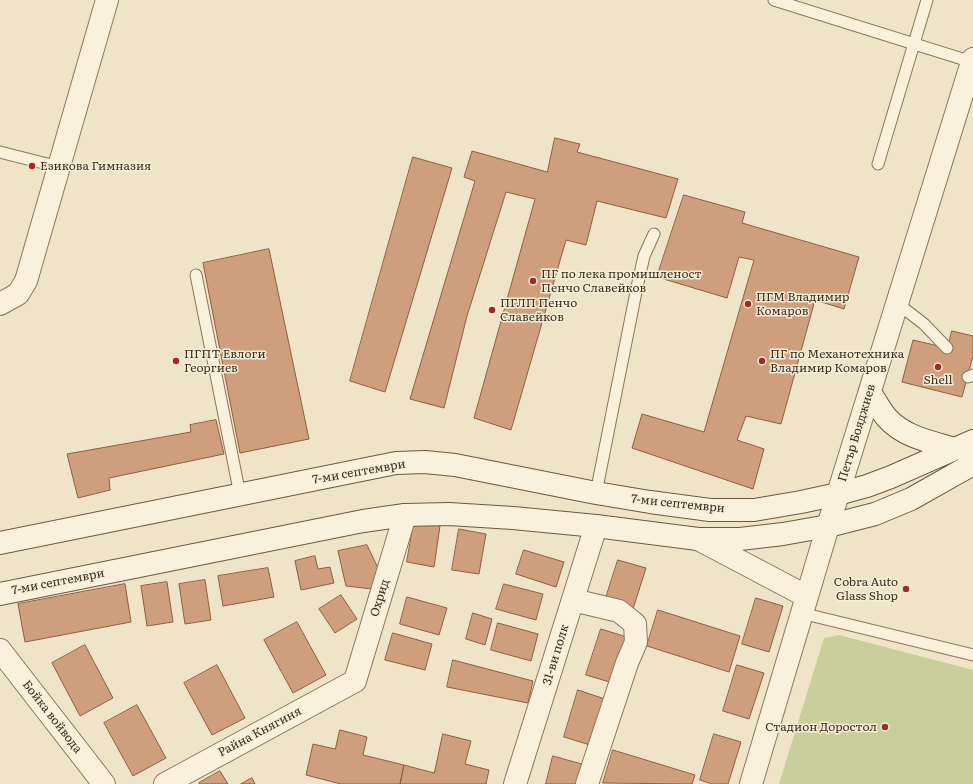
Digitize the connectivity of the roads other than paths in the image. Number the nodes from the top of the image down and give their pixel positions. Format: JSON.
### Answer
{"nodes":[{"id":1,"x":107,"y":0,"type":"edge"},
{"id":2,"x":774,"y":0,"type":"edge"},
{"id":3,"x":927,"y":0,"type":"edge"},
{"id":4,"x":914,"y":44,"type":"junction"},
{"id":5,"x":973,"y":61,"type":"edge"},
{"id":6,"x":0,"y":152,"type":"edge"},
{"id":7,"x":878,"y":164,"type":"dead end"},
{"id":8,"x":59,"y":167,"type":"junction"},
{"id":9,"x":654,"y":234,"type":"dead end"},
{"id":10,"x":196,"y":275,"type":"dead end"},
{"id":11,"x":0,"y":304,"type":"edge"},
{"id":12,"x":898,"y":304,"type":"junction"},
{"id":13,"x":947,"y":348,"type":"dead end"},
{"id":14,"x":870,"y":392,"type":"junction"},
{"id":15,"x":964,"y":445,"type":"edge"},
{"id":16,"x":973,"y":464,"type":"edge"},
{"id":17,"x":596,"y":493,"type":"junction"},
{"id":18,"x":838,"y":494,"type":"junction"},
{"id":19,"x":240,"y":495,"type":"junction"},
{"id":20,"x":405,"y":515,"type":"junction"},
{"id":21,"x":596,"y":526,"type":"junction"},
{"id":22,"x":828,"y":526,"type":"junction"},
{"id":23,"x":698,"y":539,"type":"junction"},
{"id":24,"x":0,"y":543,"type":"edge"},
{"id":25,"x":0,"y":594,"type":"edge"},
{"id":26,"x":573,"y":600,"type":"junction"},
{"id":27,"x":804,"y":605,"type":"junction"},
{"id":28,"x":0,"y":650,"type":"edge"},
{"id":29,"x":973,"y":655,"type":"edge"},
{"id":30,"x":355,"y":681,"type":"joint"},
{"id":31,"x":104,"y":784,"type":"edge"},
{"id":32,"x":164,"y":784,"type":"edge"},
{"id":33,"x":516,"y":784,"type":"edge"},
{"id":34,"x":587,"y":784,"type":"edge"},
{"id":35,"x":750,"y":784,"type":"edge"}],
"edges":[{"from":1,"to":8,"type":"street"},
{"from":2,"to":4,"type":"lane"},
{"from":3,"to":4,"type":"lane"},
{"from":4,"to":5,"type":"lane"},
{"from":4,"to":7,"type":"lane"},
{"from":5,"to":12,"type":"street","name":"Петър Бояджиев"},
{"from":6,"to":8,"type":"lane"},
{"from":8,"to":11,"type":"street"},
{"from":9,"to":17,"type":"lane"},
{"from":10,"to":19,"type":"lane"},
{"from":12,"to":13,"type":"lane"},
{"from":12,"to":14,"type":"street","name":"Петър Бояджиев"},
{"from":14,"to":15,"type":"street"},
{"from":14,"to":18,"type":"street","name":"Петър Бояджиев"},
{"from":15,"to":18,"type":"street","name":"7-ми септември"},
{"from":16,"to":22,"type":"street","name":"7-ми септември"},
{"from":17,"to":18,"type":"street","name":"7-ми септември"},
{"from":17,"to":19,"type":"street","name":"7-ми септември"},
{"from":18,"to":22,"type":"street","name":"Петър Бояджиев"},
{"from":19,"to":24,"type":"street","name":"7-ми септември"},
{"from":20,"to":21,"type":"street","name":"7-ми септември"},
{"from":20,"to":25,"type":"street","name":"7-ми септември"},
{"from":20,"to":30,"type":"street","name":"Охрид"},
{"from":21,"to":23,"type":"street","name":"7-ми септември"},
{"from":21,"to":26,"type":"street","name":"31-ви полк"},
{"from":22,"to":23,"type":"street","name":"7-ми септември"},
{"from":22,"to":27,"type":"street","name":"Петър Бояджиев"},
{"from":23,"to":27,"type":"street"},
{"from":26,"to":33,"type":"street","name":"31-ви полк"},
{"from":26,"to":34,"type":"street"},
{"from":27,"to":29,"type":"lane"},
{"from":27,"to":35,"type":"street","name":"Петър Бояджиев"},
{"from":28,"to":31,"type":"street","name":"Бойка войвода"},
{"from":30,"to":32,"type":"street","name":"Райна Княгиня"}]}
